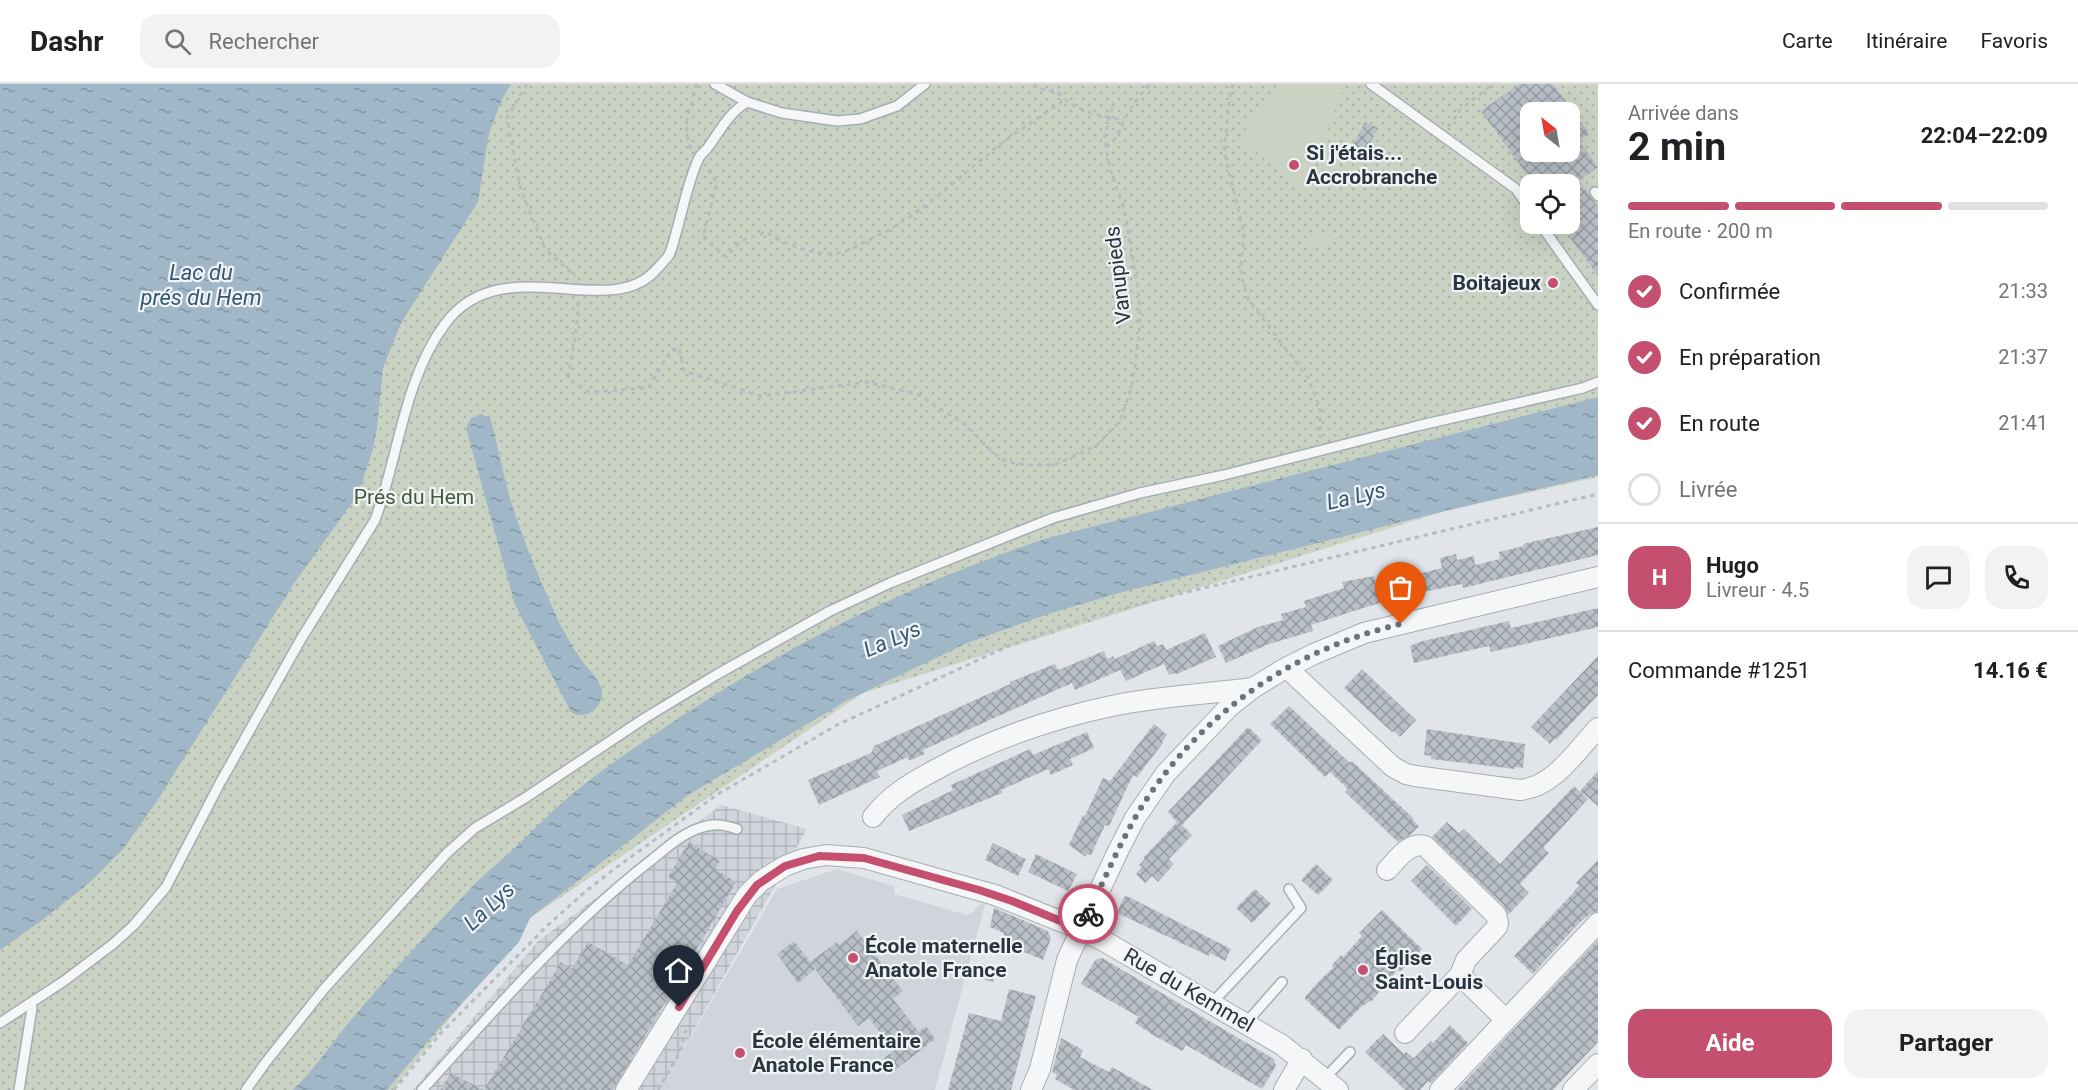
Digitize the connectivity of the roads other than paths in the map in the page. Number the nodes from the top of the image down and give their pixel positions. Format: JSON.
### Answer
{"nodes":[{"id":1,"x":715,"y":84,"type":"edge"},
{"id":2,"x":925,"y":84,"type":"edge"},
{"id":3,"x":1371,"y":84,"type":"edge"},
{"id":4,"x":747,"y":102,"type":"junction"},
{"id":5,"x":1520,"y":195,"type":"edge"},
{"id":6,"x":1547,"y":234,"type":"edge"},
{"id":7,"x":1598,"y":305,"type":"edge"},
{"id":8,"x":1598,"y":382,"type":"edge"},
{"id":9,"x":1598,"y":578,"type":"edge"},
{"id":10,"x":1287,"y":668,"type":"junction"},
{"id":11,"x":1253,"y":688,"type":"junction"},
{"id":12,"x":1598,"y":728,"type":"edge"},
{"id":13,"x":873,"y":817,"type":"dead end"},
{"id":14,"x":737,"y":829,"type":"dead end"},
{"id":15,"x":1387,"y":870,"type":"dead end"},
{"id":16,"x":1289,"y":889,"type":"dead end"},
{"id":17,"x":1598,"y":922,"type":"edge"},
{"id":18,"x":1080,"y":929,"type":"junction"},
{"id":19,"x":1460,"y":975,"type":"junction"},
{"id":20,"x":1282,"y":982,"type":"dead end"},
{"id":21,"x":29,"y":1004,"type":"junction"},
{"id":22,"x":1212,"y":1004,"type":"junction"},
{"id":23,"x":679,"y":1007,"type":"junction"},
{"id":24,"x":1506,"y":1020,"type":"junction"},
{"id":25,"x":0,"y":1023,"type":"edge"},
{"id":26,"x":1246,"y":1023,"type":"junction"},
{"id":27,"x":1405,"y":1033,"type":"dead end"},
{"id":28,"x":1350,"y":1052,"type":"dead end"},
{"id":29,"x":1302,"y":1059,"type":"junction"},
{"id":30,"x":1598,"y":1064,"type":"edge"},
{"id":31,"x":1332,"y":1084,"type":"edge"},
{"id":32,"x":1035,"y":1089,"type":"edge"},
{"id":33,"x":19,"y":1090,"type":"edge"},
{"id":34,"x":246,"y":1090,"type":"edge"},
{"id":35,"x":422,"y":1090,"type":"edge"},
{"id":36,"x":626,"y":1090,"type":"edge"},
{"id":37,"x":641,"y":1090,"type":"edge"},
{"id":38,"x":1284,"y":1090,"type":"edge"},
{"id":39,"x":1440,"y":1090,"type":"edge"},
{"id":40,"x":1573,"y":1090,"type":"edge"}],
"edges":[{"from":1,"to":4,"type":"lane"},
{"from":2,"to":4,"type":"lane"},
{"from":3,"to":5,"type":"lane"},
{"from":4,"to":21,"type":"lane"},
{"from":6,"to":7,"type":"lane"},
{"from":8,"to":34,"type":"lane"},
{"from":9,"to":10,"type":"street"},
{"from":10,"to":11,"type":"street"},
{"from":10,"to":12,"type":"street"},
{"from":11,"to":13,"type":"street"},
{"from":11,"to":18,"type":"street"},
{"from":14,"to":35,"type":"lane"},
{"from":15,"to":19,"type":"street"},
{"from":16,"to":22,"type":"lane"},
{"from":17,"to":24,"type":"street"},
{"from":18,"to":22,"type":"street","name":"Rue du Kemmel"},
{"from":18,"to":23,"type":"street","name":"Rue du Kemmel"},
{"from":18,"to":32,"type":"street"},
{"from":19,"to":24,"type":"street"},
{"from":19,"to":27,"type":"street"},
{"from":20,"to":26,"type":"lane"},
{"from":21,"to":25,"type":"lane"},
{"from":21,"to":33,"type":"lane"},
{"from":22,"to":26,"type":"street","name":"Rue du Kemmel"},
{"from":23,"to":36,"type":"street","name":"Rue du Kemmel"},
{"from":23,"to":37,"type":"street","name":"Rue du Kemmel"},
{"from":24,"to":39,"type":"street"},
{"from":26,"to":29,"type":"street","name":"Rue du Kemmel"},
{"from":28,"to":31,"type":"lane"},
{"from":29,"to":31,"type":"street","name":"Rue du Kemmel"},
{"from":29,"to":38,"type":"street"},
{"from":30,"to":40,"type":"street"}]}
